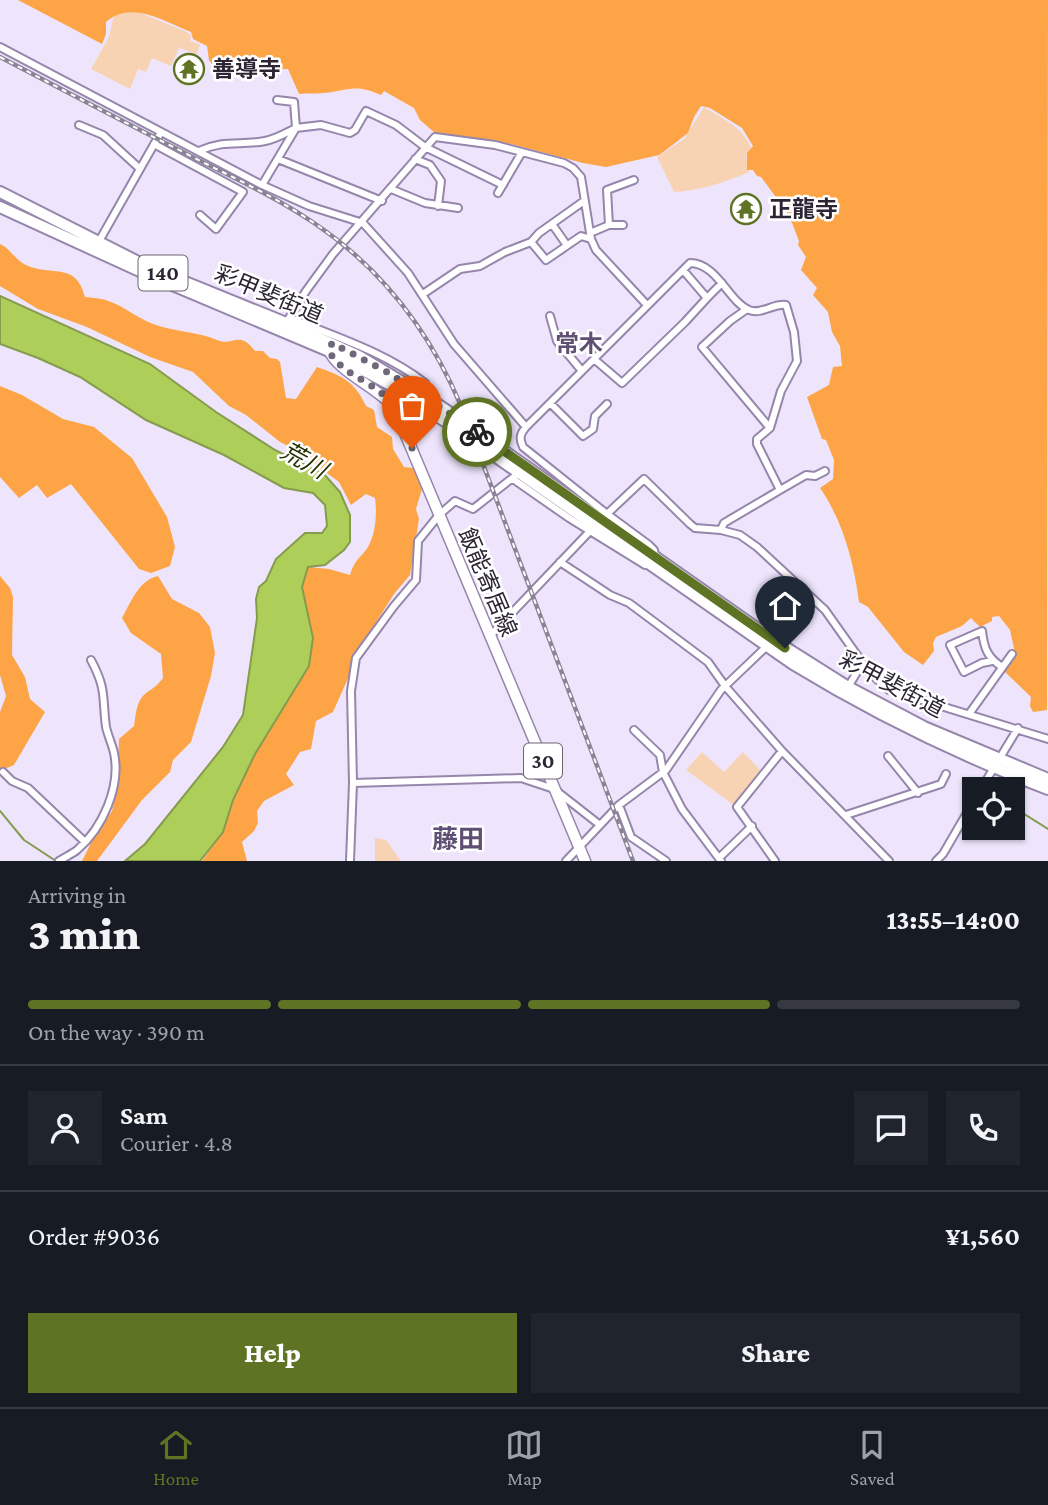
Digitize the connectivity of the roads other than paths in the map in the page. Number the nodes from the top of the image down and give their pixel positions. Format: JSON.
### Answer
{"nodes":[{"id":1,"x":0,"y":47,"type":"edge"},
{"id":2,"x":277,"y":100,"type":"dead end"},
{"id":3,"x":79,"y":125,"type":"dead end"},
{"id":4,"x":296,"y":128,"type":"junction"},
{"id":5,"x":161,"y":132,"type":"junction"},
{"id":6,"x":153,"y":144,"type":"junction"},
{"id":7,"x":425,"y":147,"type":"junction"},
{"id":8,"x":199,"y":151,"type":"junction"},
{"id":9,"x":523,"y":152,"type":"junction"},
{"id":10,"x":278,"y":159,"type":"junction"},
{"id":11,"x":415,"y":159,"type":"junction"},
{"id":12,"x":139,"y":168,"type":"junction"},
{"id":13,"x":634,"y":180,"type":"dead end"},
{"id":14,"x":262,"y":185,"type":"junction"},
{"id":15,"x":503,"y":185,"type":"junction"},
{"id":16,"x":391,"y":189,"type":"junction"},
{"id":17,"x":499,"y":193,"type":"dead end"},
{"id":18,"x":0,"y":196,"type":"edge"},
{"id":19,"x":382,"y":201,"type":"junction"},
{"id":20,"x":584,"y":201,"type":"junction"},
{"id":21,"x":438,"y":206,"type":"junction"},
{"id":22,"x":0,"y":207,"type":"edge"},
{"id":23,"x":458,"y":208,"type":"dead end"},
{"id":24,"x":200,"y":215,"type":"dead end"},
{"id":25,"x":363,"y":223,"type":"junction"},
{"id":26,"x":552,"y":224,"type":"junction"},
{"id":27,"x":609,"y":225,"type":"junction"},
{"id":28,"x":623,"y":225,"type":"dead end"},
{"id":29,"x":61,"y":229,"type":"junction"},
{"id":30,"x":590,"y":236,"type":"junction"},
{"id":31,"x":531,"y":242,"type":"junction"},
{"id":32,"x":566,"y":244,"type":"junction"},
{"id":33,"x":96,"y":247,"type":"junction"},
{"id":34,"x":683,"y":270,"type":"junction"},
{"id":35,"x":722,"y":282,"type":"junction"},
{"id":36,"x":423,"y":294,"type":"junction"},
{"id":37,"x":707,"y":298,"type":"junction"},
{"id":38,"x":647,"y":305,"type":"junction"},
{"id":39,"x":747,"y":309,"type":"junction"},
{"id":40,"x":550,"y":316,"type":"dead end"},
{"id":41,"x":285,"y":324,"type":"junction"},
{"id":42,"x":330,"y":347,"type":"junction"},
{"id":43,"x":594,"y":359,"type":"junction"},
{"id":44,"x":582,"y":370,"type":"junction"},
{"id":45,"x":426,"y":390,"type":"dead end"},
{"id":46,"x":550,"y":404,"type":"junction"},
{"id":47,"x":607,"y":404,"type":"dead end"},
{"id":48,"x":416,"y":406,"type":"dead end"},
{"id":49,"x":403,"y":426,"type":"junction"},
{"id":50,"x":526,"y":427,"type":"junction"},
{"id":51,"x":770,"y":428,"type":"junction"},
{"id":52,"x":825,"y":471,"type":"dead end"},
{"id":53,"x":780,"y":491,"type":"junction"},
{"id":54,"x":607,"y":514,"type":"junction"},
{"id":55,"x":439,"y":515,"type":"junction"},
{"id":56,"x":591,"y":530,"type":"junction"},
{"id":57,"x":721,"y":530,"type":"junction"},
{"id":58,"x":652,"y":560,"type":"junction"},
{"id":59,"x":560,"y":562,"type":"junction"},
{"id":60,"x":490,"y":636,"type":"junction"},
{"id":61,"x":766,"y":646,"type":"junction"},
{"id":62,"x":1012,"y":654,"type":"dead end"},
{"id":63,"x":91,"y":660,"type":"dead end"},
{"id":64,"x":992,"y":661,"type":"junction"},
{"id":65,"x":862,"y":664,"type":"junction"},
{"id":66,"x":1002,"y":667,"type":"junction"},
{"id":67,"x":725,"y":686,"type":"junction"},
{"id":68,"x":848,"y":687,"type":"junction"},
{"id":69,"x":969,"y":714,"type":"junction"},
{"id":70,"x":1018,"y":728,"type":"junction"},
{"id":71,"x":634,"y":730,"type":"dead end"},
{"id":72,"x":1048,"y":739,"type":"edge"},
{"id":73,"x":782,"y":751,"type":"junction"},
{"id":74,"x":888,"y":756,"type":"dead end"},
{"id":75,"x":997,"y":765,"type":"junction"},
{"id":76,"x":3,"y":772,"type":"dead end"},
{"id":77,"x":663,"y":772,"type":"junction"},
{"id":78,"x":946,"y":775,"type":"dead end"},
{"id":79,"x":989,"y":777,"type":"edge"},
{"id":80,"x":1048,"y":779,"type":"edge"},
{"id":81,"x":353,"y":783,"type":"junction"},
{"id":82,"x":554,"y":789,"type":"junction"},
{"id":83,"x":1048,"y":789,"type":"edge"},
{"id":84,"x":918,"y":793,"type":"junction"},
{"id":85,"x":620,"y":805,"type":"junction"},
{"id":86,"x":846,"y":815,"type":"junction"},
{"id":87,"x":962,"y":821,"type":"edge"},
{"id":88,"x":600,"y":825,"type":"junction"},
{"id":89,"x":752,"y":826,"type":"junction"},
{"id":90,"x":85,"y":842,"type":"junction"},
{"id":91,"x":579,"y":848,"type":"junction"},
{"id":92,"x":720,"y":860,"type":"edge"},
{"id":93,"x":59,"y":861,"type":"edge"},
{"id":94,"x":350,"y":861,"type":"edge"},
{"id":95,"x":566,"y":861,"type":"edge"},
{"id":96,"x":584,"y":861,"type":"edge"},
{"id":97,"x":666,"y":861,"type":"edge"},
{"id":98,"x":775,"y":861,"type":"edge"},
{"id":99,"x":889,"y":861,"type":"edge"},
{"id":100,"x":936,"y":861,"type":"edge"}],
"edges":[{"from":1,"to":5,"type":"street"},
{"from":2,"to":4,"type":"street"},
{"from":3,"to":12,"type":"street"},
{"from":4,"to":7,"type":"street"},
{"from":4,"to":8,"type":"street"},
{"from":4,"to":10,"type":"street"},
{"from":5,"to":6,"type":"street"},
{"from":5,"to":8,"type":"street"},
{"from":6,"to":12,"type":"street"},
{"from":6,"to":24,"type":"street"},
{"from":7,"to":9,"type":"street"},
{"from":7,"to":11,"type":"street"},
{"from":7,"to":15,"type":"street"},
{"from":8,"to":14,"type":"street"},
{"from":9,"to":15,"type":"street"},
{"from":9,"to":20,"type":"street"},
{"from":10,"to":14,"type":"street"},
{"from":10,"to":19,"type":"street"},
{"from":11,"to":16,"type":"street"},
{"from":11,"to":21,"type":"street"},
{"from":12,"to":33,"type":"street"},
{"from":13,"to":27,"type":"street"},
{"from":14,"to":25,"type":"street"},
{"from":15,"to":17,"type":"street"},
{"from":16,"to":19,"type":"street"},
{"from":16,"to":21,"type":"street"},
{"from":18,"to":29,"type":"highway","number":"140"},
{"from":19,"to":25,"type":"street"},
{"from":20,"to":26,"type":"street"},
{"from":20,"to":30,"type":"street"},
{"from":21,"to":23,"type":"street"},
{"from":22,"to":29,"type":"highway","name":"彩甲斐街道","number":"140"},
{"from":25,"to":36,"type":"street"},
{"from":25,"to":41,"type":"street"},
{"from":26,"to":31,"type":"street"},
{"from":26,"to":32,"type":"street"},
{"from":27,"to":28,"type":"street"},
{"from":27,"to":30,"type":"street"},
{"from":29,"to":33,"type":"highway","name":"彩甲斐街道","number":"140"},
{"from":30,"to":32,"type":"street"},
{"from":30,"to":38,"type":"street"},
{"from":31,"to":32,"type":"street"},
{"from":31,"to":36,"type":"street"},
{"from":33,"to":41,"type":"highway","name":"彩甲斐街道","number":"140"},
{"from":34,"to":35,"type":"street"},
{"from":34,"to":37,"type":"street"},
{"from":34,"to":38,"type":"street"},
{"from":35,"to":37,"type":"street"},
{"from":35,"to":39,"type":"street"},
{"from":36,"to":50,"type":"street"},
{"from":37,"to":43,"type":"street"},
{"from":38,"to":43,"type":"street"},
{"from":39,"to":51,"type":"street"},
{"from":39,"to":51,"type":"street"},
{"from":40,"to":44,"type":"street"},
{"from":41,"to":42,"type":"highway","name":"彩甲斐街道","number":"140"},
{"from":41,"to":45,"type":"street"},
{"from":42,"to":49,"type":"main road","name":"飯能寄居線","number":"30"},
{"from":42,"to":58,"type":"highway","name":"彩甲斐街道","number":"140","bridge":true},
{"from":42,"to":58,"type":"highway","name":"彩甲斐街道","number":"140","bridge":true},
{"from":43,"to":44,"type":"street"},
{"from":44,"to":46,"type":"street"},
{"from":46,"to":47,"type":"street"},
{"from":46,"to":50,"type":"street"},
{"from":48,"to":49,"type":"street"},
{"from":49,"to":55,"type":"main road","name":"飯能寄居線","number":"30"},
{"from":50,"to":54,"type":"street"},
{"from":51,"to":53,"type":"street"},
{"from":52,"to":53,"type":"street"},
{"from":53,"to":57,"type":"street"},
{"from":54,"to":57,"type":"street"},
{"from":54,"to":58,"type":"street"},
{"from":55,"to":56,"type":"street"},
{"from":55,"to":60,"type":"main road","name":"飯能寄居線","number":"30"},
{"from":55,"to":81,"type":"street"},
{"from":56,"to":58,"type":"street"},
{"from":56,"to":59,"type":"street"},
{"from":57,"to":65,"type":"street"},
{"from":58,"to":61,"type":"highway","name":"彩甲斐街道","number":"140"},
{"from":58,"to":68,"type":"highway","name":"彩甲斐街道","number":"140"},
{"from":59,"to":60,"type":"street"},
{"from":59,"to":67,"type":"street"},
{"from":60,"to":82,"type":"main road","name":"飯能寄居線","number":"30"},
{"from":61,"to":67,"type":"street"},
{"from":61,"to":75,"type":"highway","name":"彩甲斐街道","number":"140"},
{"from":62,"to":66,"type":"street"},
{"from":63,"to":90,"type":"street"},
{"from":64,"to":64,"type":"street"},
{"from":64,"to":66,"type":"street"},
{"from":65,"to":68,"type":"street"},
{"from":65,"to":69,"type":"street"},
{"from":66,"to":69,"type":"street"},
{"from":67,"to":73,"type":"street"},
{"from":67,"to":77,"type":"street"},
{"from":68,"to":75,"type":"highway","name":"彩甲斐街道","number":"140"},
{"from":69,"to":70,"type":"street"},
{"from":70,"to":72,"type":"street"},
{"from":70,"to":75,"type":"street"},
{"from":71,"to":77,"type":"street"},
{"from":73,"to":86,"type":"street"},
{"from":73,"to":89,"type":"street"},
{"from":74,"to":84,"type":"street"},
{"from":75,"to":79,"type":"street"},
{"from":75,"to":80,"type":"highway","name":"彩甲斐街道","number":"140"},
{"from":75,"to":83,"type":"highway","name":"彩甲斐街道","number":"140"},
{"from":76,"to":90,"type":"street"},
{"from":77,"to":85,"type":"street"},
{"from":77,"to":92,"type":"street"},
{"from":78,"to":84,"type":"street"},
{"from":81,"to":82,"type":"street"},
{"from":81,"to":94,"type":"street"},
{"from":82,"to":88,"type":"street"},
{"from":82,"to":91,"type":"main road","name":"飯能寄居線","number":"30"},
{"from":84,"to":86,"type":"street"},
{"from":85,"to":88,"type":"street"},
{"from":85,"to":97,"type":"street"},
{"from":86,"to":99,"type":"street"},
{"from":87,"to":100,"type":"street"},
{"from":88,"to":91,"type":"street"},
{"from":89,"to":92,"type":"street"},
{"from":89,"to":98,"type":"street"},
{"from":90,"to":93,"type":"street"},
{"from":91,"to":95,"type":"street"},
{"from":91,"to":96,"type":"main road","name":"飯能寄居線","number":"30"}]}
